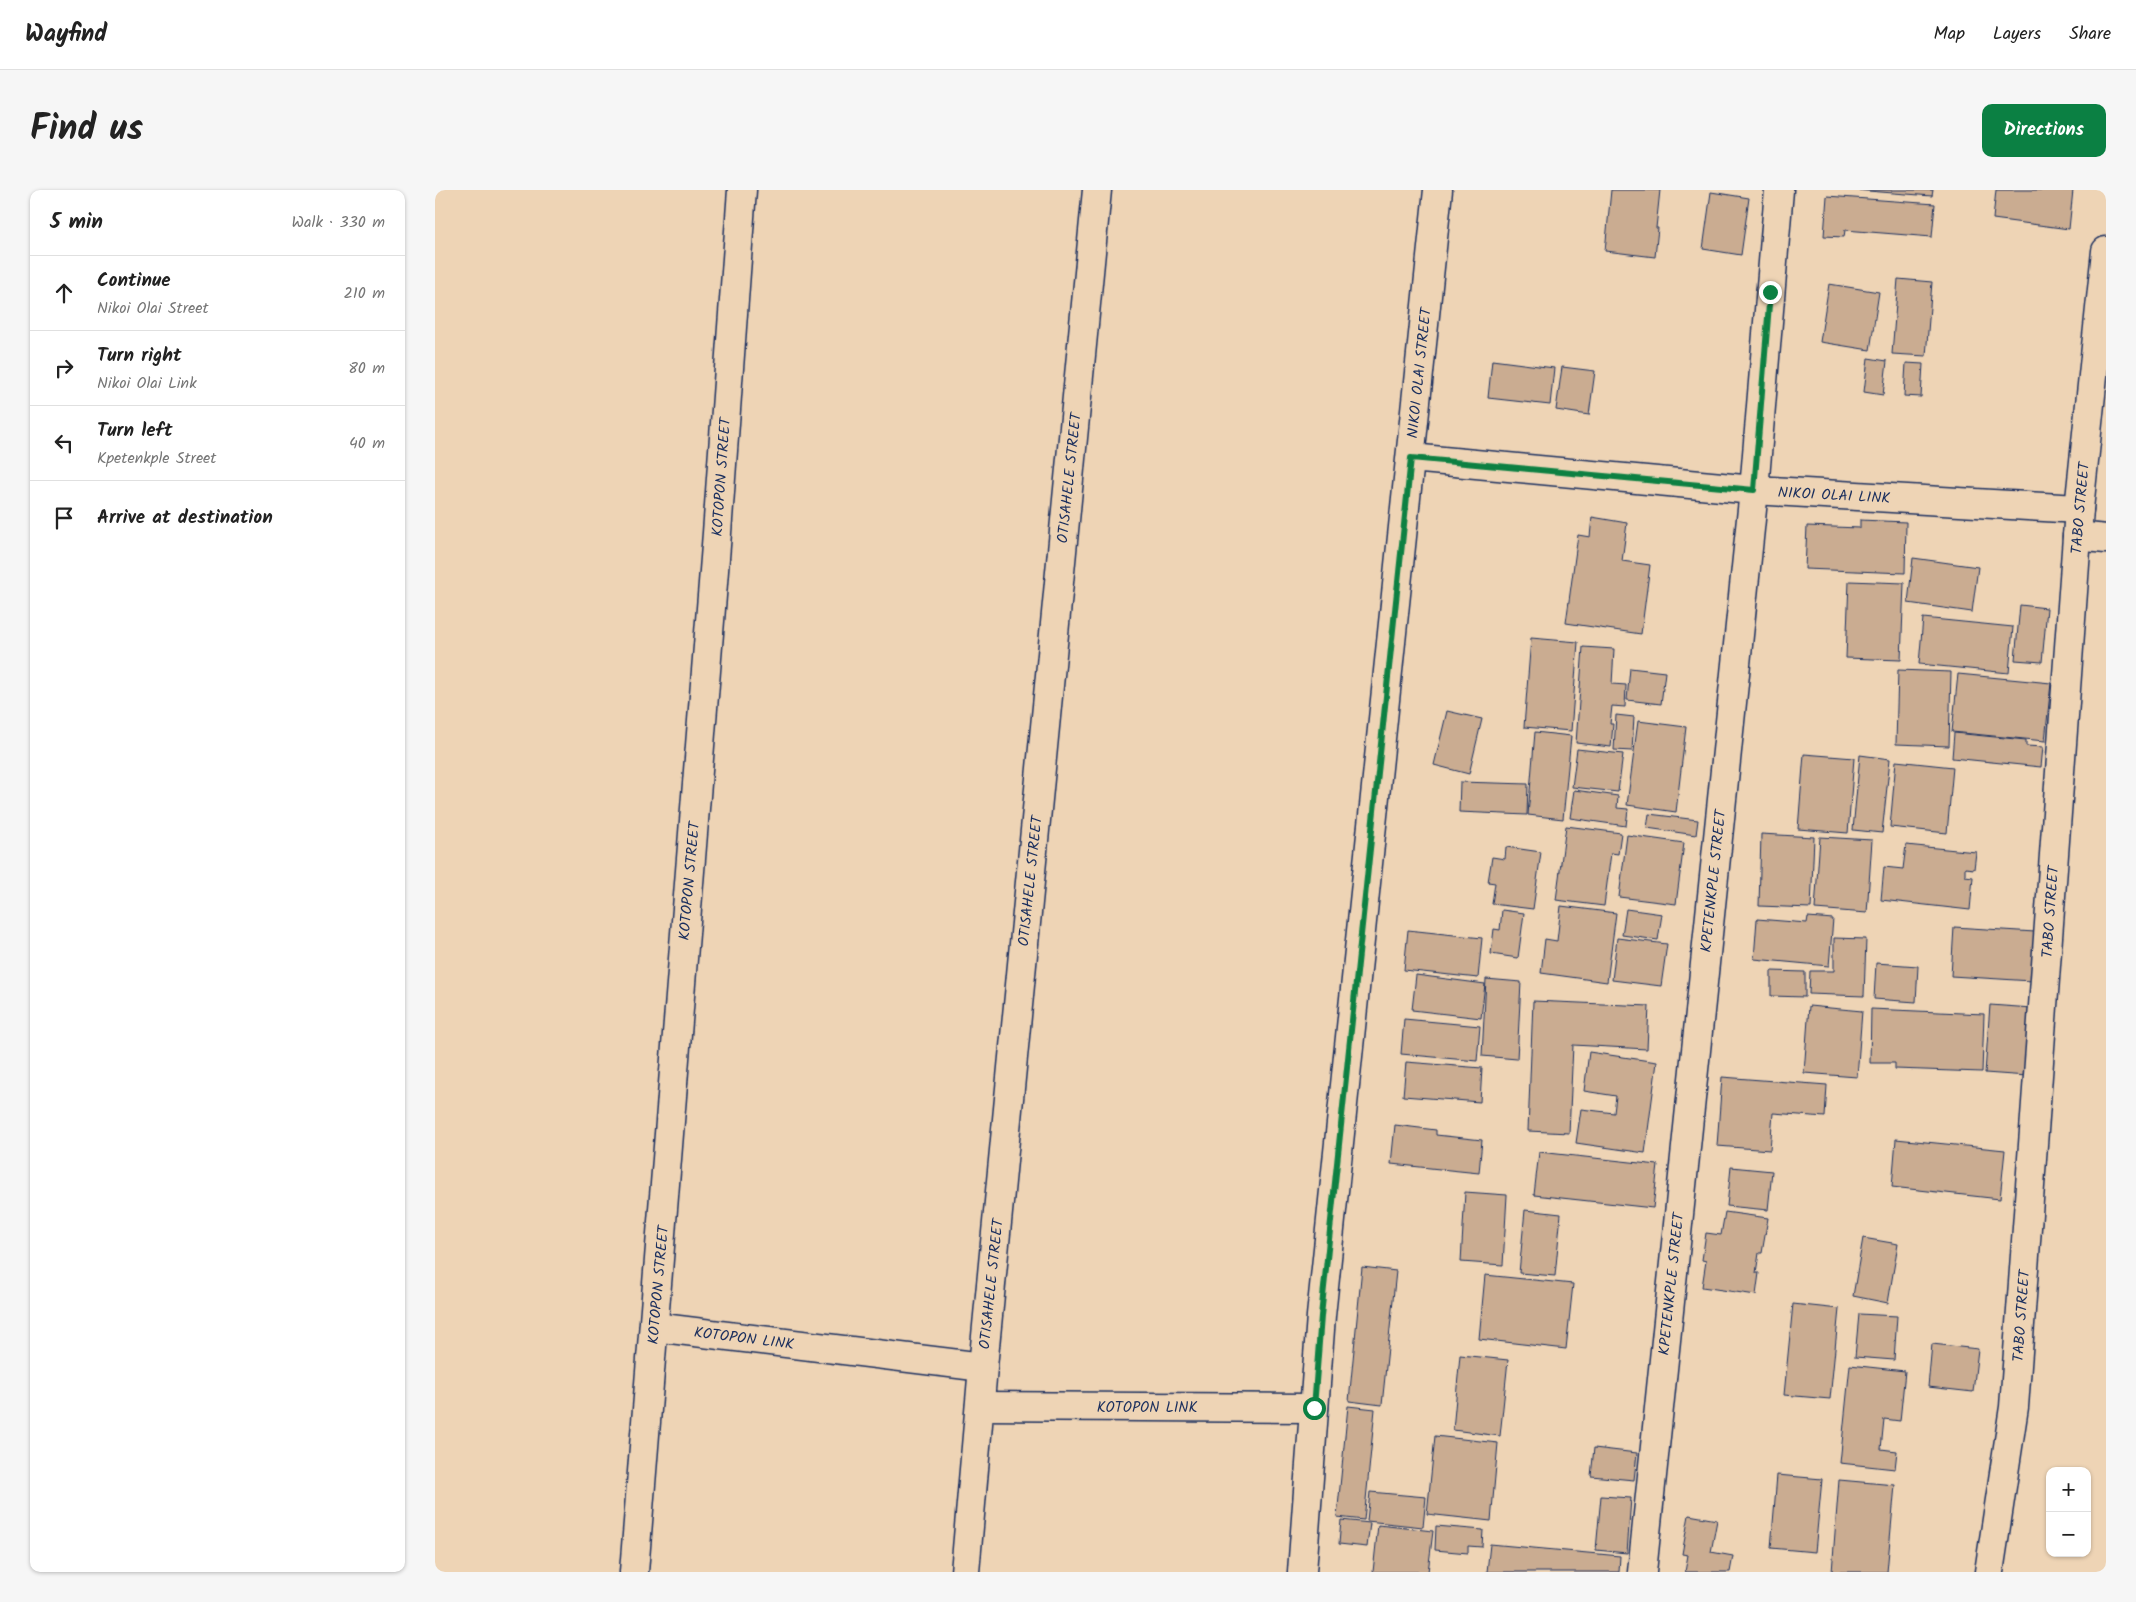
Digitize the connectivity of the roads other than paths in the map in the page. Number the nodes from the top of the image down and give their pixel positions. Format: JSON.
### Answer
{"nodes":[{"id":1,"x":742,"y":190,"type":"edge"},
{"id":2,"x":1097,"y":190,"type":"edge"},
{"id":3,"x":1438,"y":190,"type":"edge"},
{"id":4,"x":1779,"y":190,"type":"edge"},
{"id":5,"x":2106,"y":251,"type":"edge"},
{"id":6,"x":1411,"y":458,"type":"junction"},
{"id":7,"x":1754,"y":490,"type":"junction"},
{"id":8,"x":2079,"y":509,"type":"junction"},
{"id":9,"x":2077,"y":536,"type":"junction"},
{"id":10,"x":2106,"y":538,"type":"edge"},
{"id":11,"x":654,"y":1327,"type":"junction"},
{"id":12,"x":983,"y":1368,"type":"junction"},
{"id":13,"x":980,"y":1406,"type":"junction"},
{"id":14,"x":1314,"y":1408,"type":"junction"},
{"id":15,"x":634,"y":1572,"type":"edge"},
{"id":16,"x":965,"y":1572,"type":"edge"},
{"id":17,"x":1303,"y":1572,"type":"edge"},
{"id":18,"x":1642,"y":1572,"type":"edge"},
{"id":19,"x":1989,"y":1572,"type":"edge"}],
"edges":[{"from":1,"to":11,"type":"street","name":"KOTOPON STREET"},
{"from":2,"to":12,"type":"street","name":"OTISAHELE STREET"},
{"from":3,"to":6,"type":"street","name":"NIKOI OLAI STREET"},
{"from":4,"to":7,"type":"street","name":"KPETENKPLE STREET"},
{"from":5,"to":8,"type":"street","name":"TABO STREET"},
{"from":6,"to":7,"type":"street","name":"NIKOI OLAI LINK"},
{"from":6,"to":14,"type":"street","name":"NIKOI OLAI STREET"},
{"from":7,"to":8,"type":"street","name":"NIKOI OLAI LINK"},
{"from":7,"to":18,"type":"street","name":"KPETENKPLE STREET"},
{"from":8,"to":9,"type":"street","name":"TABO STREET"},
{"from":9,"to":10,"type":"street"},
{"from":9,"to":19,"type":"street","name":"TABO STREET"},
{"from":11,"to":12,"type":"street","name":"KOTOPON LINK"},
{"from":11,"to":15,"type":"street","name":"KOTOPON STREET"},
{"from":12,"to":13,"type":"street","name":"OTISAHELE STREET"},
{"from":13,"to":14,"type":"street","name":"KOTOPON LINK"},
{"from":13,"to":16,"type":"street","name":"OTISAHELE STREET"},
{"from":14,"to":17,"type":"street","name":"NIKOI OLAI STREET"}]}
